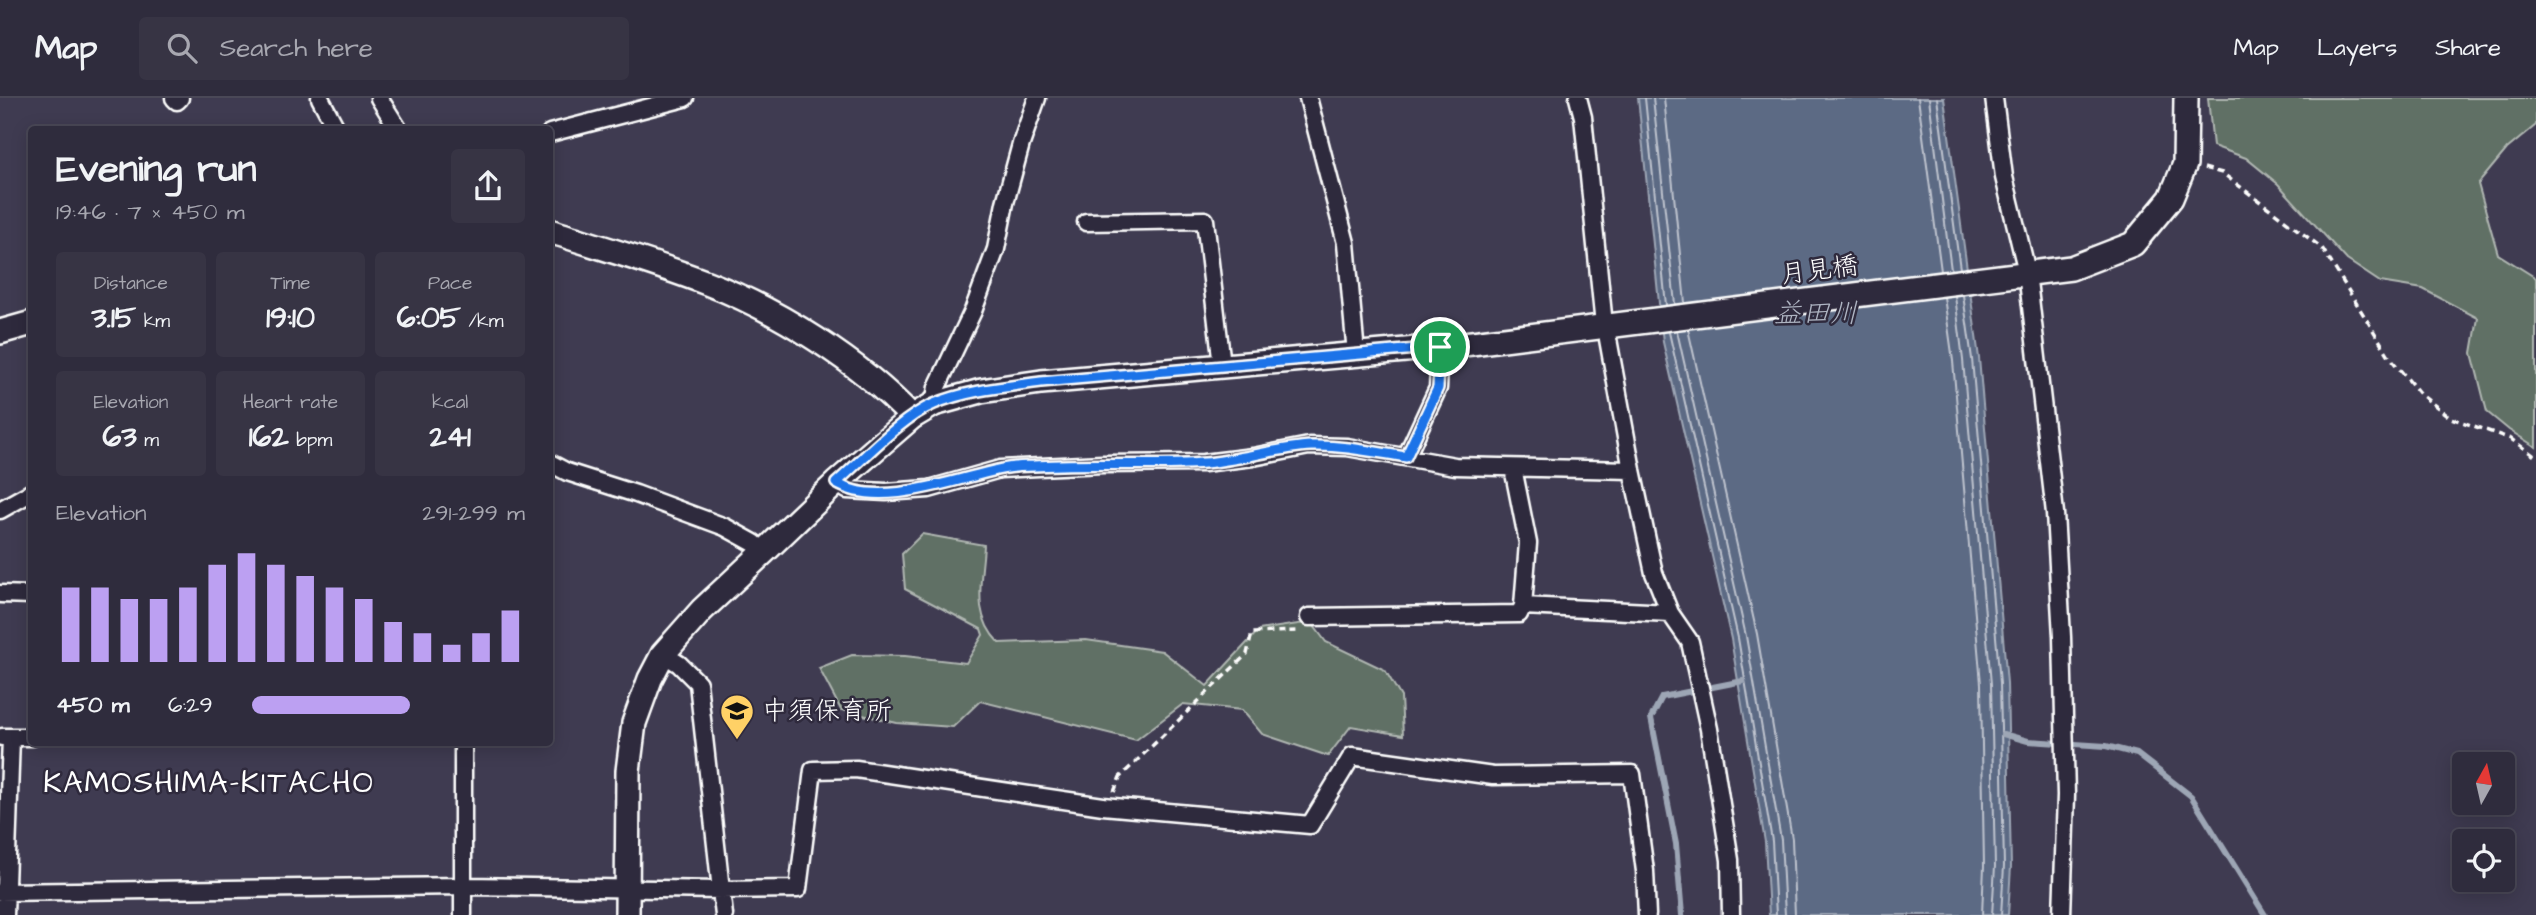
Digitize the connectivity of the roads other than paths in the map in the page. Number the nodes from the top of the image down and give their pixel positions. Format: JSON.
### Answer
{"nodes":[{"id":1,"x":174,"y":98,"type":"edge"},
{"id":2,"x":180,"y":98,"type":"edge"},
{"id":3,"x":320,"y":98,"type":"edge"},
{"id":4,"x":379,"y":98,"type":"edge"},
{"id":5,"x":685,"y":98,"type":"edge"},
{"id":6,"x":1037,"y":98,"type":"edge"},
{"id":7,"x":1308,"y":98,"type":"edge"},
{"id":8,"x":1578,"y":98,"type":"edge"},
{"id":9,"x":1994,"y":98,"type":"edge"},
{"id":10,"x":2186,"y":98,"type":"edge"},
{"id":11,"x":335,"y":126,"type":"edge"},
{"id":12,"x":396,"y":126,"type":"edge"},
{"id":13,"x":553,"y":132,"type":"edge"},
{"id":14,"x":1086,"y":222,"type":"dead end"},
{"id":15,"x":553,"y":232,"type":"edge"},
{"id":16,"x":2020,"y":273,"type":"junction"},
{"id":17,"x":1604,"y":315,"type":"dead end"},
{"id":18,"x":28,"y":324,"type":"edge"},
{"id":19,"x":0,"y":332,"type":"edge"},
{"id":20,"x":1608,"y":339,"type":"dead end"},
{"id":21,"x":1440,"y":347,"type":"junction"},
{"id":22,"x":1356,"y":354,"type":"junction"},
{"id":23,"x":1222,"y":365,"type":"junction"},
{"id":24,"x":934,"y":404,"type":"junction"},
{"id":25,"x":912,"y":417,"type":"junction"},
{"id":26,"x":1406,"y":457,"type":"junction"},
{"id":27,"x":553,"y":465,"type":"edge"},
{"id":28,"x":1513,"y":468,"type":"junction"},
{"id":29,"x":1632,"y":470,"type":"junction"},
{"id":30,"x":836,"y":483,"type":"junction"},
{"id":31,"x":28,"y":494,"type":"edge"},
{"id":32,"x":0,"y":510,"type":"edge"},
{"id":33,"x":764,"y":552,"type":"junction"},
{"id":34,"x":0,"y":594,"type":"edge"},
{"id":35,"x":28,"y":595,"type":"edge"},
{"id":36,"x":1523,"y":606,"type":"junction"},
{"id":37,"x":1670,"y":612,"type":"junction"},
{"id":38,"x":1309,"y":617,"type":"road end"},
{"id":39,"x":663,"y":654,"type":"junction"},
{"id":40,"x":5,"y":737,"type":"edge"},
{"id":41,"x":28,"y":737,"type":"edge"},
{"id":42,"x":463,"y":746,"type":"edge"},
{"id":43,"x":465,"y":886,"type":"junction"},
{"id":44,"x":627,"y":889,"type":"junction"},
{"id":45,"x":721,"y":890,"type":"junction"},
{"id":46,"x":3,"y":892,"type":"edge"},
{"id":47,"x":5,"y":915,"type":"edge"},
{"id":48,"x":463,"y":915,"type":"edge"},
{"id":49,"x":627,"y":915,"type":"edge"},
{"id":50,"x":724,"y":915,"type":"edge"},
{"id":51,"x":1647,"y":915,"type":"edge"},
{"id":52,"x":1731,"y":915,"type":"edge"},
{"id":53,"x":2062,"y":915,"type":"edge"}],
"edges":[{"from":1,"to":2,"type":"street"},
{"from":3,"to":11,"type":"street"},
{"from":4,"to":12,"type":"street"},
{"from":5,"to":13,"type":"street"},
{"from":6,"to":24,"type":"street"},
{"from":7,"to":22,"type":"street"},
{"from":8,"to":17,"type":"street"},
{"from":9,"to":16,"type":"street"},
{"from":10,"to":16,"type":"street","name":"月見橋"},
{"from":14,"to":23,"type":"street"},
{"from":15,"to":25,"type":"street"},
{"from":16,"to":21,"type":"street","name":"月見橋"},
{"from":16,"to":53,"type":"street"},
{"from":18,"to":19,"type":"street"},
{"from":20,"to":29,"type":"street"},
{"from":21,"to":22,"type":"street","name":"月見橋"},
{"from":21,"to":26,"type":"street"},
{"from":22,"to":23,"type":"street","name":"月見橋"},
{"from":23,"to":24,"type":"street","name":"月見橋"},
{"from":24,"to":25,"type":"street","name":"月見橋"},
{"from":25,"to":30,"type":"street","name":"月見橋"},
{"from":26,"to":28,"type":"street"},
{"from":26,"to":30,"type":"street"},
{"from":27,"to":33,"type":"street"},
{"from":28,"to":29,"type":"street"},
{"from":28,"to":36,"type":"street"},
{"from":29,"to":37,"type":"street"},
{"from":30,"to":33,"type":"street","name":"月見橋"},
{"from":31,"to":32,"type":"street"},
{"from":33,"to":39,"type":"street","name":"月見橋"},
{"from":34,"to":35,"type":"street"},
{"from":36,"to":37,"type":"street"},
{"from":36,"to":38,"type":"street"},
{"from":37,"to":52,"type":"street"},
{"from":39,"to":44,"type":"street","name":"月見橋"},
{"from":39,"to":45,"type":"street"},
{"from":40,"to":41,"type":"street"},
{"from":40,"to":46,"type":"street"},
{"from":42,"to":43,"type":"street"},
{"from":43,"to":44,"type":"street"},
{"from":43,"to":46,"type":"street"},
{"from":43,"to":48,"type":"street"},
{"from":44,"to":45,"type":"street"},
{"from":44,"to":49,"type":"street","name":"月見橋"},
{"from":45,"to":50,"type":"street"},
{"from":45,"to":51,"type":"street"},
{"from":46,"to":47,"type":"street"}]}
